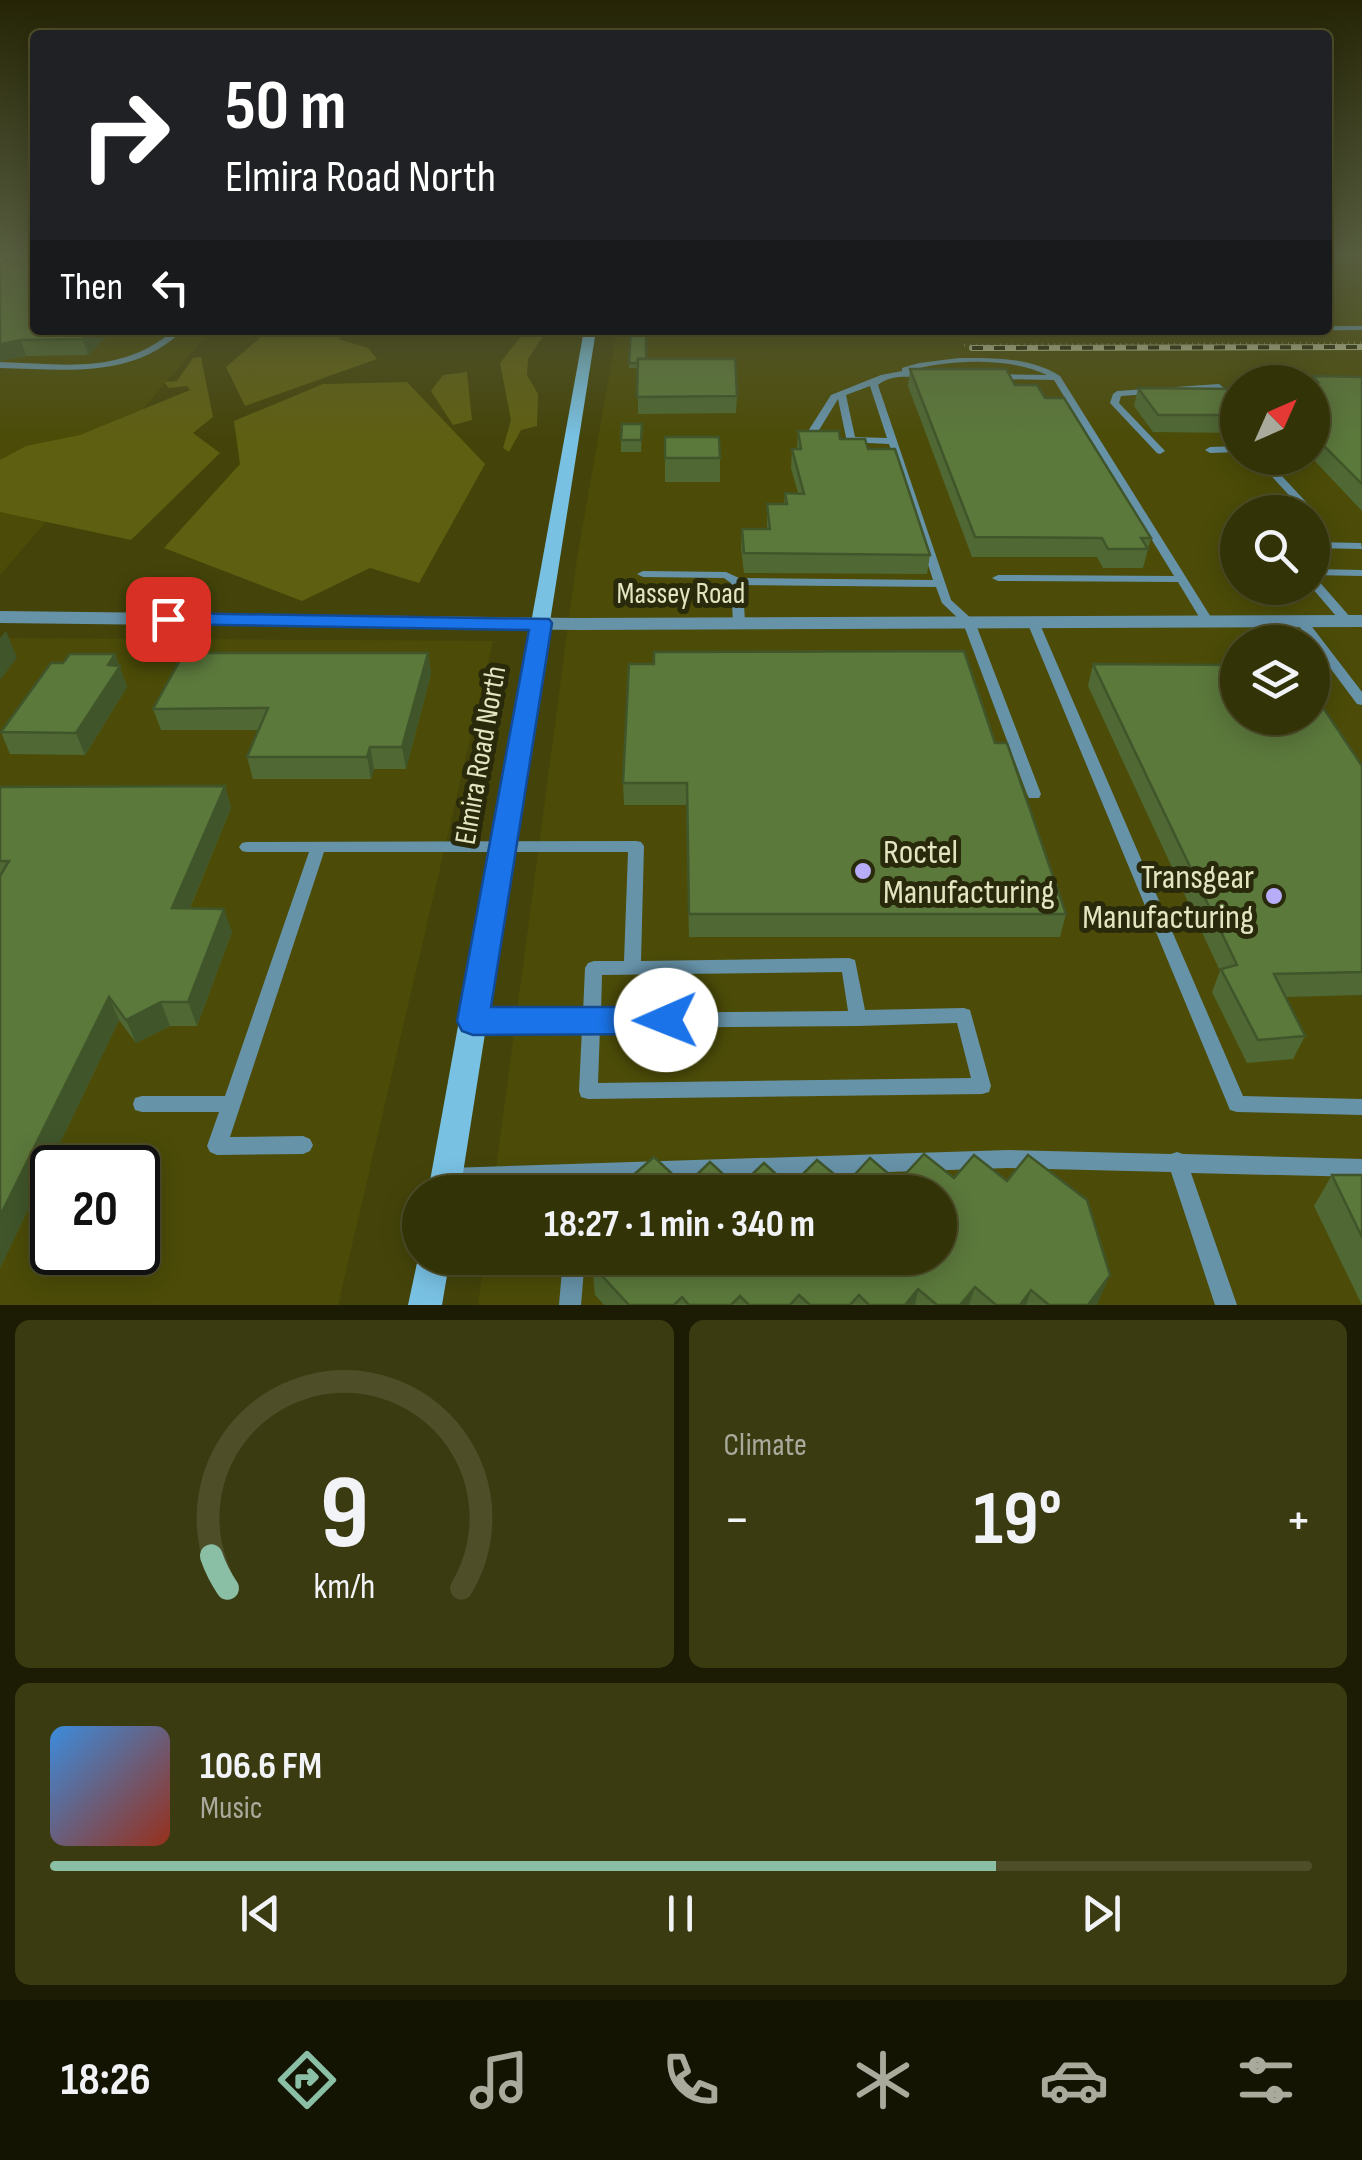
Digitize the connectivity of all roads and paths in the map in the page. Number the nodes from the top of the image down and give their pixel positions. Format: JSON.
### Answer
{"nodes":[{"id":1,"x":1362,"y":328,"type":"edge"},
{"id":2,"x":1332,"y":329,"type":"edge"},
{"id":3,"x":174,"y":335,"type":"edge"},
{"id":4,"x":589,"y":335,"type":"edge"},
{"id":5,"x":1362,"y":344,"type":"edge"},
{"id":6,"x":964,"y":345,"type":"dead end"},
{"id":7,"x":0,"y":365,"type":"edge"},
{"id":8,"x":897,"y":374,"type":"junction"},
{"id":9,"x":950,"y":375,"type":"edge"},
{"id":10,"x":986,"y":376,"type":"edge"},
{"id":11,"x":879,"y":378,"type":"junction"},
{"id":12,"x":1057,"y":378,"type":"junction"},
{"id":13,"x":1219,"y":387,"type":"edge"},
{"id":14,"x":841,"y":394,"type":"junction"},
{"id":15,"x":851,"y":440,"type":"junction"},
{"id":16,"x":892,"y":441,"type":"junction"},
{"id":17,"x":1160,"y":450,"type":"dead end"},
{"id":18,"x":1210,"y":450,"type":"dead end"},
{"id":19,"x":1220,"y":450,"type":"edge"},
{"id":20,"x":1276,"y":475,"type":"edge"},
{"id":21,"x":1294,"y":495,"type":"edge"},
{"id":22,"x":1330,"y":545,"type":"edge"},
{"id":23,"x":1361,"y":546,"type":"edge"},
{"id":24,"x":1330,"y":572,"type":"edge"},
{"id":25,"x":1362,"y":573,"type":"edge"},
{"id":26,"x":643,"y":574,"type":"dead end"},
{"id":27,"x":998,"y":578,"type":"dead end"},
{"id":28,"x":1182,"y":580,"type":"junction"},
{"id":29,"x":737,"y":581,"type":"junction"},
{"id":30,"x":940,"y":584,"type":"junction"},
{"id":31,"x":1330,"y":597,"type":"edge"},
{"id":32,"x":0,"y":617,"type":"edge"},
{"id":33,"x":1355,"y":621,"type":"edge"},
{"id":34,"x":969,"y":622,"type":"junction"},
{"id":35,"x":1033,"y":622,"type":"junction"},
{"id":36,"x":1208,"y":622,"type":"junction"},
{"id":37,"x":1302,"y":622,"type":"junction"},
{"id":38,"x":541,"y":623,"type":"junction"},
{"id":39,"x":739,"y":623,"type":"junction"},
{"id":40,"x":1362,"y":702,"type":"edge"},
{"id":41,"x":1034,"y":794,"type":"dead end"},
{"id":42,"x":502,"y":846,"type":"junction"},
{"id":43,"x":247,"y":847,"type":"dead end"},
{"id":44,"x":318,"y":847,"type":"junction"},
{"id":45,"x":632,"y":967,"type":"junction"},
{"id":46,"x":858,"y":1019,"type":"junction"},
{"id":47,"x":473,"y":1021,"type":"junction"},
{"id":48,"x":590,"y":1021,"type":"junction"},
{"id":49,"x":142,"y":1104,"type":"dead end"},
{"id":50,"x":232,"y":1104,"type":"junction"},
{"id":51,"x":1362,"y":1107,"type":"edge"},
{"id":52,"x":303,"y":1144,"type":"dead end"},
{"id":53,"x":1177,"y":1161,"type":"junction"},
{"id":54,"x":1362,"y":1168,"type":"edge"},
{"id":55,"x":447,"y":1175,"type":"edge"},
{"id":56,"x":723,"y":1175,"type":"edge"},
{"id":57,"x":429,"y":1275,"type":"edge"},
{"id":58,"x":573,"y":1275,"type":"edge"},
{"id":59,"x":424,"y":1305,"type":"edge"},
{"id":60,"x":570,"y":1305,"type":"edge"},
{"id":61,"x":1226,"y":1305,"type":"edge"}],
"edges":[{"from":1,"to":2,"type":"lane"},
{"from":3,"to":7,"type":"lane"},
{"from":4,"to":38,"type":"main road","name":"Elmira Road North"},
{"from":5,"to":6,"type":"path"},
{"from":8,"to":9,"type":"lane"},
{"from":8,"to":11,"type":"lane"},
{"from":8,"to":12,"type":"lane"},
{"from":10,"to":12,"type":"lane"},
{"from":11,"to":14,"type":"lane"},
{"from":11,"to":16,"type":"lane"},
{"from":12,"to":28,"type":"lane"},
{"from":13,"to":17,"type":"lane"},
{"from":14,"to":15,"type":"lane"},
{"from":14,"to":15,"type":"lane"},
{"from":15,"to":16,"type":"lane"},
{"from":16,"to":30,"type":"lane"},
{"from":18,"to":19,"type":"lane"},
{"from":20,"to":21,"type":"lane"},
{"from":22,"to":23,"type":"lane"},
{"from":24,"to":25,"type":"lane"},
{"from":26,"to":29,"type":"lane"},
{"from":27,"to":28,"type":"lane"},
{"from":28,"to":36,"type":"lane"},
{"from":29,"to":30,"type":"lane"},
{"from":29,"to":39,"type":"lane"},
{"from":30,"to":34,"type":"lane"},
{"from":31,"to":33,"type":"lane"},
{"from":32,"to":38,"type":"street","name":"Massey Road"},
{"from":33,"to":37,"type":"street","name":"Massey Road"},
{"from":34,"to":35,"type":"street","name":"Massey Road"},
{"from":34,"to":39,"type":"street","name":"Massey Road"},
{"from":34,"to":41,"type":"lane"},
{"from":35,"to":36,"type":"street","name":"Massey Road"},
{"from":35,"to":51,"type":"lane"},
{"from":36,"to":37,"type":"street","name":"Massey Road"},
{"from":37,"to":40,"type":"lane"},
{"from":38,"to":39,"type":"street","name":"Massey Road"},
{"from":38,"to":42,"type":"main road","name":"Elmira Road North"},
{"from":42,"to":44,"type":"lane"},
{"from":42,"to":45,"type":"lane"},
{"from":42,"to":47,"type":"main road","name":"Elmira Road North"},
{"from":43,"to":44,"type":"lane"},
{"from":44,"to":50,"type":"lane"},
{"from":45,"to":46,"type":"lane"},
{"from":45,"to":48,"type":"lane"},
{"from":46,"to":48,"type":"lane"},
{"from":46,"to":48,"type":"lane"},
{"from":47,"to":48,"type":"lane"},
{"from":47,"to":55,"type":"main road","name":"Elmira Road North"},
{"from":49,"to":50,"type":"lane"},
{"from":50,"to":52,"type":"lane"},
{"from":53,"to":54,"type":"lane"},
{"from":53,"to":56,"type":"lane"},
{"from":53,"to":61,"type":"lane"},
{"from":57,"to":59,"type":"main road"},
{"from":58,"to":60,"type":"lane"}]}
